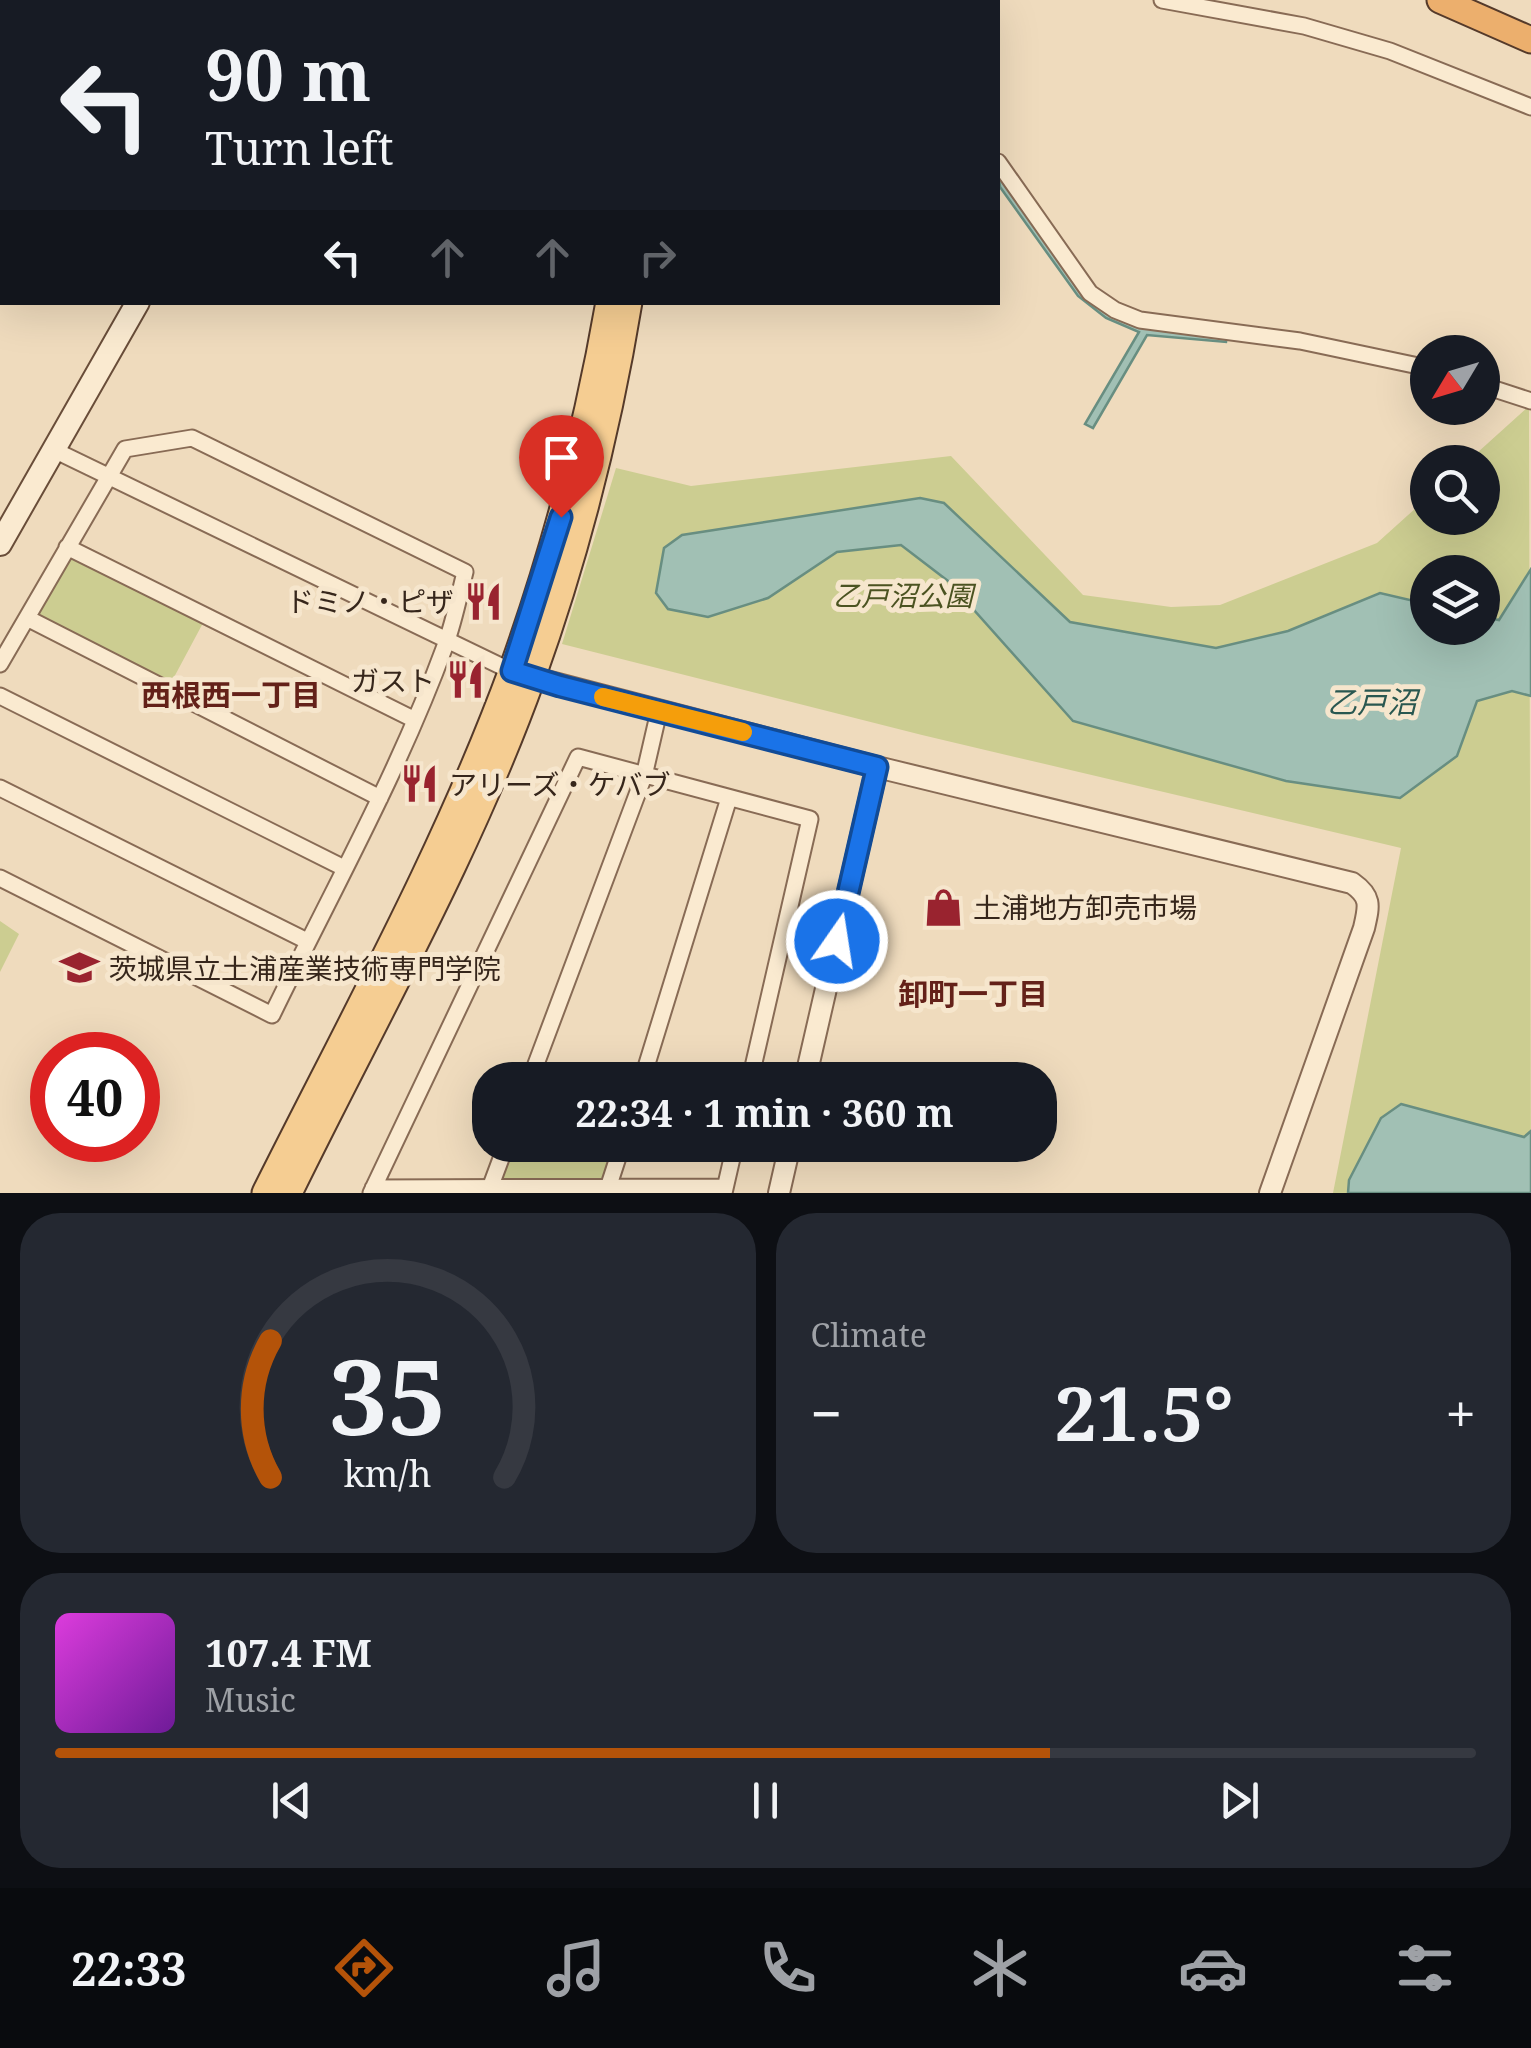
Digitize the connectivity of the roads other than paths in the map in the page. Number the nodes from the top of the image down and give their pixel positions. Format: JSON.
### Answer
{"nodes":[{"id":1,"x":1162,"y":0,"type":"edge"},
{"id":2,"x":1440,"y":0,"type":"edge"},
{"id":3,"x":1531,"y":40,"type":"edge"},
{"id":4,"x":1531,"y":108,"type":"edge"},
{"id":5,"x":1000,"y":165,"type":"edge"},
{"id":6,"x":136,"y":305,"type":"edge"},
{"id":7,"x":607,"y":305,"type":"edge"},
{"id":8,"x":629,"y":305,"type":"edge"},
{"id":9,"x":1410,"y":364,"type":"edge"},
{"id":10,"x":1500,"y":391,"type":"edge"},
{"id":11,"x":1529,"y":398,"type":"edge"},
{"id":12,"x":54,"y":450,"type":"junction"},
{"id":13,"x":108,"y":477,"type":"junction"},
{"id":14,"x":0,"y":544,"type":"edge"},
{"id":15,"x":67,"y":547,"type":"junction"},
{"id":16,"x":26,"y":618,"type":"junction"},
{"id":17,"x":447,"y":642,"type":"junction"},
{"id":18,"x":0,"y":664,"type":"edge"},
{"id":19,"x":522,"y":674,"type":"junction"},
{"id":20,"x":0,"y":696,"type":"edge"},
{"id":21,"x":659,"y":711,"type":"junction"},
{"id":22,"x":415,"y":720,"type":"junction"},
{"id":23,"x":877,"y":767,"type":"junction"},
{"id":24,"x":644,"y":776,"type":"junction"},
{"id":25,"x":0,"y":788,"type":"edge"},
{"id":26,"x":380,"y":798,"type":"junction"},
{"id":27,"x":729,"y":798,"type":"junction"},
{"id":28,"x":344,"y":868,"type":"junction"},
{"id":29,"x":0,"y":878,"type":"edge"},
{"id":30,"x":308,"y":941,"type":"junction"},
{"id":31,"x":537,"y":1062,"type":"edge"},
{"id":32,"x":648,"y":1062,"type":"edge"},
{"id":33,"x":754,"y":1062,"type":"edge"},
{"id":34,"x":809,"y":1062,"type":"edge"},
{"id":35,"x":500,"y":1162,"type":"edge"},
{"id":36,"x":616,"y":1162,"type":"edge"},
{"id":37,"x":731,"y":1162,"type":"edge"},
{"id":38,"x":786,"y":1162,"type":"edge"},
{"id":39,"x":490,"y":1188,"type":"junction"},
{"id":40,"x":608,"y":1188,"type":"junction"},
{"id":41,"x":725,"y":1190,"type":"edge"},
{"id":42,"x":372,"y":1191,"type":"edge"},
{"id":43,"x":266,"y":1193,"type":"edge"},
{"id":44,"x":289,"y":1193,"type":"edge"},
{"id":45,"x":779,"y":1193,"type":"edge"},
{"id":46,"x":1270,"y":1193,"type":"edge"}],
"edges":[{"from":1,"to":4,"type":"street"},
{"from":2,"to":3,"type":"highway"},
{"from":5,"to":9,"type":"street"},
{"from":6,"to":12,"type":"main road"},
{"from":7,"to":19,"type":"main road"},
{"from":8,"to":19,"type":"main road"},
{"from":10,"to":11,"type":"street"},
{"from":12,"to":13,"type":"street"},
{"from":12,"to":14,"type":"main road"},
{"from":13,"to":15,"type":"street"},
{"from":13,"to":17,"type":"street"},
{"from":13,"to":17,"type":"street"},
{"from":15,"to":16,"type":"street"},
{"from":15,"to":22,"type":"street"},
{"from":16,"to":18,"type":"street"},
{"from":16,"to":26,"type":"street"},
{"from":17,"to":19,"type":"street"},
{"from":17,"to":22,"type":"street"},
{"from":19,"to":21,"type":"street"},
{"from":19,"to":43,"type":"main road"},
{"from":19,"to":44,"type":"main road"},
{"from":20,"to":28,"type":"street"},
{"from":21,"to":23,"type":"street"},
{"from":21,"to":24,"type":"street"},
{"from":22,"to":26,"type":"street"},
{"from":23,"to":34,"type":"street"},
{"from":23,"to":46,"type":"street"},
{"from":24,"to":27,"type":"street"},
{"from":24,"to":31,"type":"street"},
{"from":24,"to":42,"type":"street"},
{"from":25,"to":30,"type":"street"},
{"from":26,"to":28,"type":"street"},
{"from":27,"to":32,"type":"street"},
{"from":27,"to":33,"type":"street"},
{"from":28,"to":30,"type":"street"},
{"from":29,"to":30,"type":"street"},
{"from":35,"to":39,"type":"street"},
{"from":36,"to":40,"type":"street"},
{"from":37,"to":41,"type":"street"},
{"from":38,"to":45,"type":"street"},
{"from":39,"to":40,"type":"street"},
{"from":39,"to":42,"type":"street"},
{"from":40,"to":41,"type":"street"}]}
